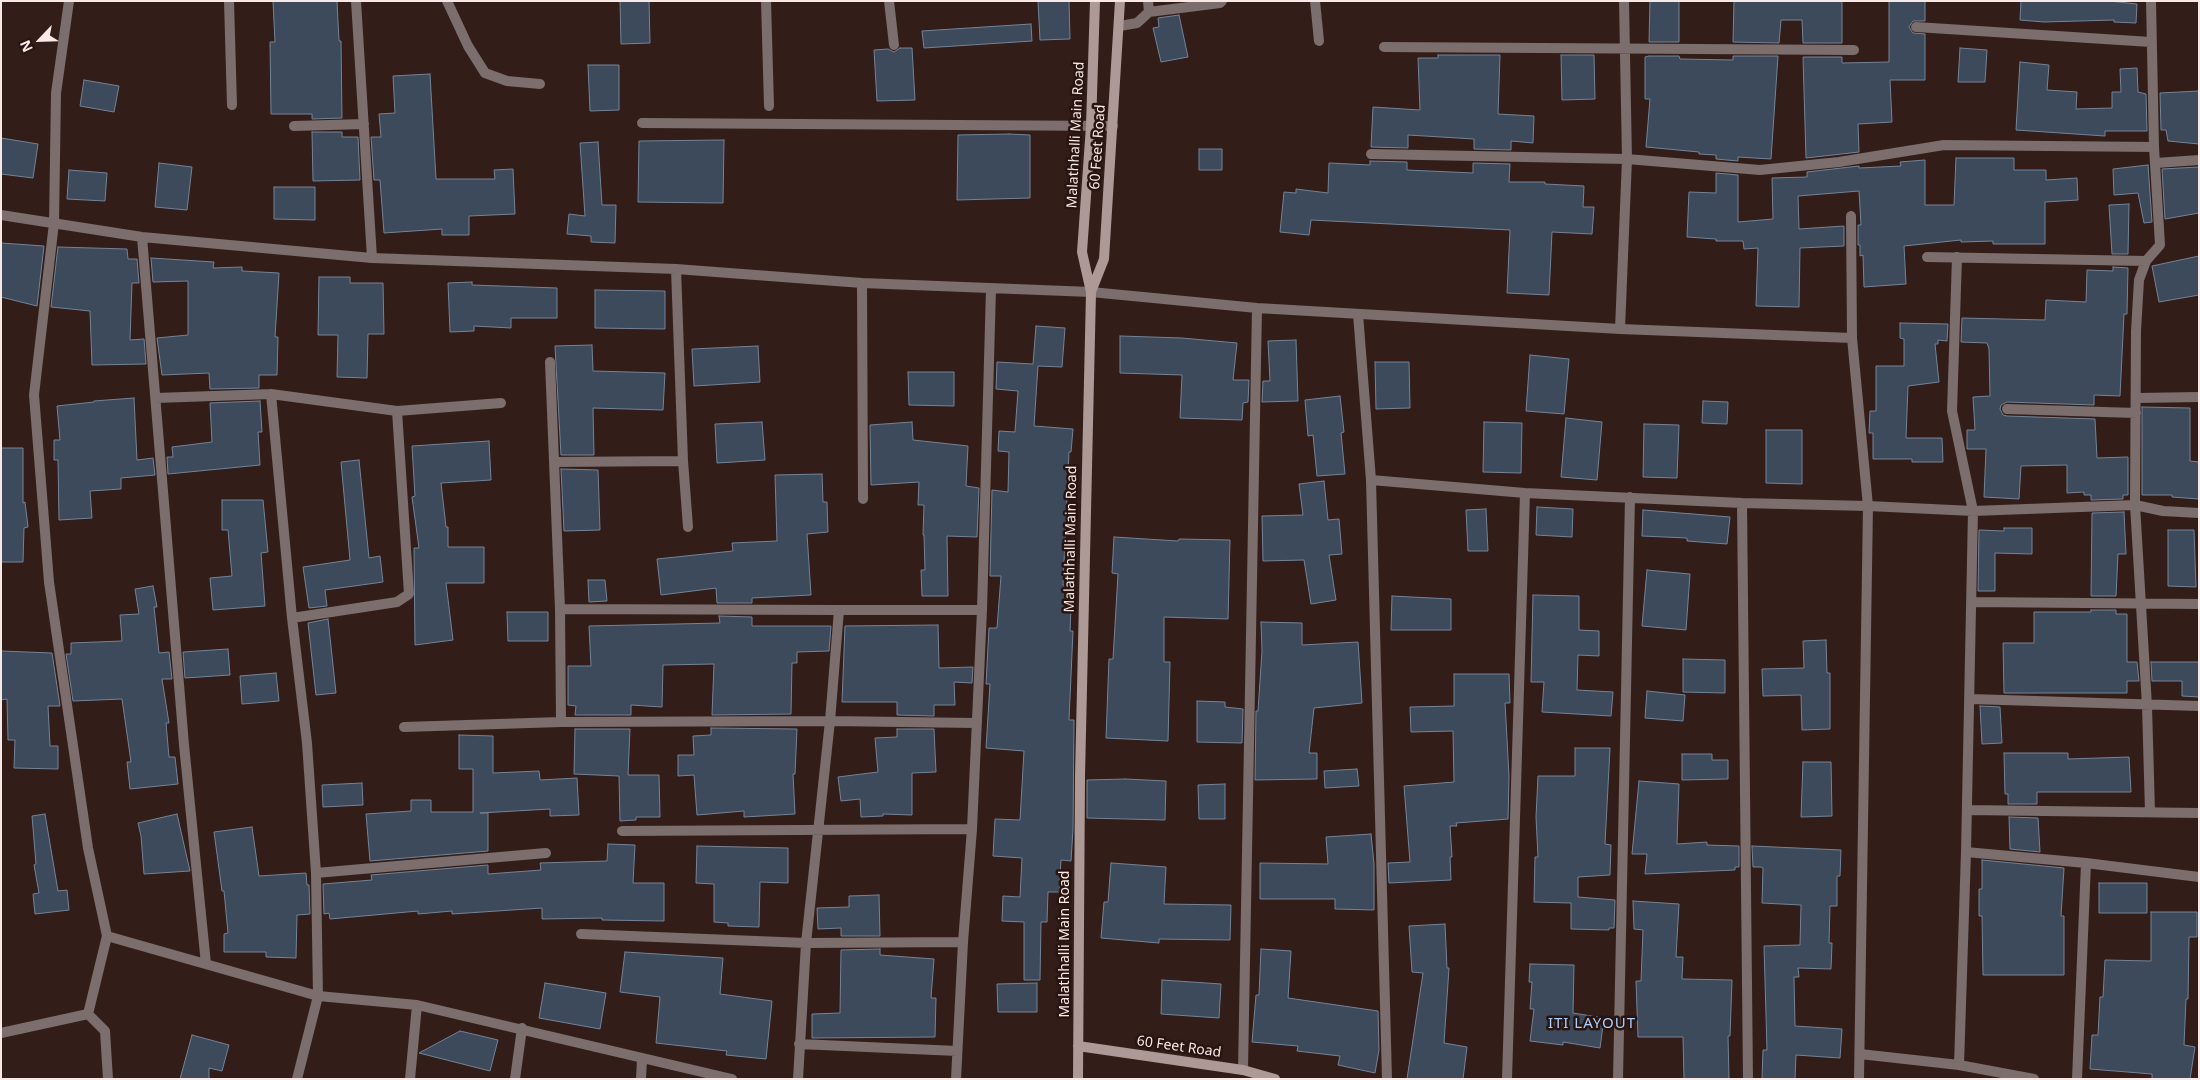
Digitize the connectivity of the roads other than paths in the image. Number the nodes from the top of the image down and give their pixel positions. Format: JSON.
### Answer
{"nodes":[{"id":1,"x":69,"y":1,"type":"edge"},
{"id":2,"x":229,"y":1,"type":"edge"},
{"id":3,"x":356,"y":1,"type":"edge"},
{"id":4,"x":447,"y":1,"type":"edge"},
{"id":5,"x":766,"y":1,"type":"edge"},
{"id":6,"x":889,"y":1,"type":"edge"},
{"id":7,"x":1096,"y":1,"type":"edge"},
{"id":8,"x":1120,"y":1,"type":"edge"},
{"id":9,"x":1222,"y":1,"type":"edge"},
{"id":10,"x":1315,"y":1,"type":"edge"},
{"id":11,"x":1624,"y":1,"type":"edge"},
{"id":12,"x":2152,"y":1,"type":"edge"},
{"id":13,"x":1149,"y":6,"type":"edge"},
{"id":14,"x":1120,"y":26,"type":"junction"},
{"id":15,"x":1916,"y":27,"type":"dead end"},
{"id":16,"x":1319,"y":41,"type":"dead end"},
{"id":17,"x":2151,"y":42,"type":"junction"},
{"id":18,"x":894,"y":45,"type":"dead end"},
{"id":19,"x":1384,"y":47,"type":"dead end"},
{"id":20,"x":1625,"y":48,"type":"junction"},
{"id":21,"x":1854,"y":50,"type":"dead end"},
{"id":22,"x":540,"y":84,"type":"dead end"},
{"id":23,"x":232,"y":105,"type":"dead end"},
{"id":24,"x":769,"y":106,"type":"dead end"},
{"id":25,"x":642,"y":123,"type":"dead end"},
{"id":26,"x":364,"y":124,"type":"junction"},
{"id":27,"x":294,"y":126,"type":"dead end"},
{"id":28,"x":1091,"y":126,"type":"junction"},
{"id":29,"x":1113,"y":126,"type":"junction"},
{"id":30,"x":2154,"y":147,"type":"junction"},
{"id":31,"x":1371,"y":154,"type":"dead end"},
{"id":32,"x":1626,"y":159,"type":"junction"},
{"id":33,"x":2199,"y":160,"type":"edge"},
{"id":34,"x":2156,"y":163,"type":"junction"},
{"id":35,"x":1,"y":215,"type":"edge"},
{"id":36,"x":1851,"y":216,"type":"dead end"},
{"id":37,"x":54,"y":223,"type":"junction"},
{"id":38,"x":142,"y":237,"type":"junction"},
{"id":39,"x":1927,"y":257,"type":"dead end"},
{"id":40,"x":1957,"y":257,"type":"junction"},
{"id":41,"x":372,"y":258,"type":"junction"},
{"id":42,"x":2146,"y":261,"type":"junction"},
{"id":43,"x":676,"y":269,"type":"junction"},
{"id":44,"x":862,"y":283,"type":"junction"},
{"id":45,"x":991,"y":289,"type":"junction"},
{"id":46,"x":1090,"y":292,"type":"junction"},
{"id":47,"x":1257,"y":308,"type":"junction"},
{"id":48,"x":1358,"y":314,"type":"junction"},
{"id":49,"x":1620,"y":329,"type":"junction"},
{"id":50,"x":1852,"y":338,"type":"junction"},
{"id":51,"x":550,"y":362,"type":"dead end"},
{"id":52,"x":271,"y":394,"type":"junction"},
{"id":53,"x":2199,"y":397,"type":"edge"},
{"id":54,"x":156,"y":398,"type":"junction"},
{"id":55,"x":2136,"y":398,"type":"junction"},
{"id":56,"x":501,"y":402,"type":"dead end"},
{"id":57,"x":2007,"y":409,"type":"dead end"},
{"id":58,"x":396,"y":411,"type":"junction"},
{"id":59,"x":2136,"y":413,"type":"junction"},
{"id":60,"x":682,"y":461,"type":"junction"},
{"id":61,"x":555,"y":462,"type":"junction"},
{"id":62,"x":1371,"y":480,"type":"junction"},
{"id":63,"x":1525,"y":494,"type":"junction"},
{"id":64,"x":1630,"y":497,"type":"junction"},
{"id":65,"x":863,"y":499,"type":"dead end"},
{"id":66,"x":1742,"y":503,"type":"junction"},
{"id":67,"x":2135,"y":505,"type":"junction"},
{"id":68,"x":1868,"y":506,"type":"junction"},
{"id":69,"x":1973,"y":510,"type":"junction"},
{"id":70,"x":2199,"y":512,"type":"edge"},
{"id":71,"x":688,"y":527,"type":"dead end"},
{"id":72,"x":1972,"y":602,"type":"junction"},
{"id":73,"x":2140,"y":604,"type":"junction"},
{"id":74,"x":2199,"y":604,"type":"edge"},
{"id":75,"x":560,"y":609,"type":"junction"},
{"id":76,"x":839,"y":610,"type":"junction"},
{"id":77,"x":982,"y":610,"type":"junction"},
{"id":78,"x":292,"y":618,"type":"junction"},
{"id":79,"x":1970,"y":699,"type":"junction"},
{"id":80,"x":2147,"y":706,"type":"junction"},
{"id":81,"x":2199,"y":706,"type":"edge"},
{"id":82,"x":830,"y":721,"type":"junction"},
{"id":83,"x":561,"y":722,"type":"junction"},
{"id":84,"x":976,"y":723,"type":"junction"},
{"id":85,"x":404,"y":727,"type":"dead end"},
{"id":86,"x":1967,"y":810,"type":"junction"},
{"id":87,"x":2150,"y":812,"type":"junction"},
{"id":88,"x":2199,"y":813,"type":"edge"},
{"id":89,"x":819,"y":829,"type":"junction"},
{"id":90,"x":972,"y":829,"type":"junction"},
{"id":91,"x":622,"y":831,"type":"dead end"},
{"id":92,"x":1966,"y":852,"type":"junction"},
{"id":93,"x":546,"y":853,"type":"dead end"},
{"id":94,"x":2086,"y":863,"type":"junction"},
{"id":95,"x":316,"y":873,"type":"junction"},
{"id":96,"x":2199,"y":877,"type":"edge"},
{"id":97,"x":581,"y":934,"type":"dead end"},
{"id":98,"x":107,"y":936,"type":"junction"},
{"id":99,"x":963,"y":942,"type":"junction"},
{"id":100,"x":806,"y":944,"type":"junction"},
{"id":101,"x":206,"y":964,"type":"junction"},
{"id":102,"x":318,"y":996,"type":"junction"},
{"id":103,"x":417,"y":1005,"type":"junction"},
{"id":104,"x":88,"y":1014,"type":"junction"},
{"id":105,"x":522,"y":1028,"type":"junction"},
{"id":106,"x":1,"y":1033,"type":"edge"},
{"id":107,"x":799,"y":1044,"type":"junction"},
{"id":108,"x":1078,"y":1046,"type":"junction"},
{"id":109,"x":957,"y":1051,"type":"junction"},
{"id":110,"x":1860,"y":1054,"type":"junction"},
{"id":111,"x":642,"y":1059,"type":"junction"},
{"id":112,"x":1959,"y":1065,"type":"junction"},
{"id":113,"x":1243,"y":1070,"type":"junction"},
{"id":114,"x":108,"y":1079,"type":"edge"},
{"id":115,"x":298,"y":1079,"type":"edge"},
{"id":116,"x":410,"y":1079,"type":"edge"},
{"id":117,"x":515,"y":1079,"type":"edge"},
{"id":118,"x":641,"y":1079,"type":"edge"},
{"id":119,"x":732,"y":1079,"type":"edge"},
{"id":120,"x":798,"y":1079,"type":"edge"},
{"id":121,"x":956,"y":1079,"type":"edge"},
{"id":122,"x":1078,"y":1079,"type":"edge"},
{"id":123,"x":1275,"y":1079,"type":"edge"},
{"id":124,"x":1387,"y":1079,"type":"edge"},
{"id":125,"x":1507,"y":1079,"type":"edge"},
{"id":126,"x":1618,"y":1079,"type":"edge"},
{"id":127,"x":1748,"y":1079,"type":"edge"},
{"id":128,"x":1859,"y":1079,"type":"edge"},
{"id":129,"x":2034,"y":1079,"type":"edge"},
{"id":130,"x":2077,"y":1079,"type":"edge"}],
"edges":[{"from":1,"to":37,"type":"street"},
{"from":2,"to":23,"type":"street"},
{"from":3,"to":26,"type":"street"},
{"from":4,"to":22,"type":"street"},
{"from":5,"to":24,"type":"street"},
{"from":6,"to":18,"type":"street"},
{"from":7,"to":28,"type":"main road","name":"Malathhalli Main Road"},
{"from":8,"to":14,"type":"main road","name":"60 Feet Road"},
{"from":9,"to":13,"type":"street"},
{"from":10,"to":16,"type":"street"},
{"from":11,"to":20,"type":"street"},
{"from":12,"to":17,"type":"street"},
{"from":13,"to":14,"type":"street"},
{"from":14,"to":29,"type":"main road","name":"60 Feet Road"},
{"from":15,"to":17,"type":"street"},
{"from":17,"to":30,"type":"street"},
{"from":19,"to":20,"type":"street"},
{"from":20,"to":21,"type":"street"},
{"from":20,"to":32,"type":"street"},
{"from":25,"to":28,"type":"street"},
{"from":26,"to":27,"type":"street"},
{"from":26,"to":41,"type":"street"},
{"from":28,"to":29,"type":"street"},
{"from":28,"to":46,"type":"main road","name":"Malathhalli Main Road"},
{"from":29,"to":46,"type":"main road","name":"60 Feet Road"},
{"from":30,"to":32,"type":"street"},
{"from":30,"to":34,"type":"street"},
{"from":31,"to":32,"type":"street"},
{"from":32,"to":49,"type":"street"},
{"from":33,"to":34,"type":"street"},
{"from":34,"to":42,"type":"street"},
{"from":35,"to":37,"type":"street"},
{"from":36,"to":50,"type":"street"},
{"from":37,"to":38,"type":"street"},
{"from":37,"to":98,"type":"street"},
{"from":38,"to":41,"type":"street"},
{"from":38,"to":54,"type":"street"},
{"from":39,"to":40,"type":"street"},
{"from":40,"to":42,"type":"street"},
{"from":40,"to":69,"type":"street"},
{"from":41,"to":43,"type":"street"},
{"from":42,"to":55,"type":"street"},
{"from":43,"to":44,"type":"street"},
{"from":43,"to":60,"type":"street"},
{"from":44,"to":45,"type":"street"},
{"from":44,"to":65,"type":"street"},
{"from":45,"to":46,"type":"street"},
{"from":45,"to":77,"type":"street"},
{"from":46,"to":47,"type":"street"},
{"from":46,"to":108,"type":"main road","name":"Malathhalli Main Road"},
{"from":47,"to":48,"type":"street"},
{"from":47,"to":113,"type":"street"},
{"from":48,"to":49,"type":"street"},
{"from":48,"to":62,"type":"street"},
{"from":49,"to":50,"type":"street"},
{"from":50,"to":68,"type":"street"},
{"from":51,"to":61,"type":"street"},
{"from":52,"to":54,"type":"street"},
{"from":52,"to":58,"type":"street"},
{"from":52,"to":78,"type":"street"},
{"from":53,"to":55,"type":"street"},
{"from":54,"to":101,"type":"street"},
{"from":55,"to":59,"type":"street"},
{"from":56,"to":58,"type":"street"},
{"from":57,"to":59,"type":"street"},
{"from":58,"to":78,"type":"street"},
{"from":59,"to":67,"type":"street"},
{"from":60,"to":61,"type":"street"},
{"from":60,"to":71,"type":"street"},
{"from":61,"to":75,"type":"street"},
{"from":62,"to":63,"type":"street"},
{"from":62,"to":124,"type":"street"},
{"from":63,"to":64,"type":"street"},
{"from":63,"to":125,"type":"street"},
{"from":64,"to":66,"type":"street"},
{"from":64,"to":126,"type":"street"},
{"from":66,"to":68,"type":"street"},
{"from":66,"to":127,"type":"street"},
{"from":67,"to":69,"type":"street"},
{"from":67,"to":70,"type":"street"},
{"from":67,"to":73,"type":"street"},
{"from":68,"to":69,"type":"street"},
{"from":68,"to":110,"type":"street"},
{"from":69,"to":72,"type":"street"},
{"from":72,"to":73,"type":"street"},
{"from":72,"to":79,"type":"street"},
{"from":73,"to":74,"type":"street"},
{"from":73,"to":80,"type":"street"},
{"from":75,"to":76,"type":"street"},
{"from":75,"to":83,"type":"street"},
{"from":76,"to":77,"type":"street"},
{"from":76,"to":82,"type":"street"},
{"from":77,"to":84,"type":"street"},
{"from":78,"to":95,"type":"street"},
{"from":79,"to":80,"type":"street"},
{"from":79,"to":86,"type":"street"},
{"from":80,"to":81,"type":"street"},
{"from":80,"to":87,"type":"street"},
{"from":82,"to":83,"type":"street"},
{"from":82,"to":84,"type":"street"},
{"from":82,"to":89,"type":"street"},
{"from":83,"to":85,"type":"street"},
{"from":84,"to":90,"type":"street"},
{"from":86,"to":87,"type":"street"},
{"from":86,"to":92,"type":"street"},
{"from":87,"to":88,"type":"street"},
{"from":89,"to":90,"type":"street"},
{"from":89,"to":91,"type":"street"},
{"from":89,"to":100,"type":"street"},
{"from":90,"to":99,"type":"street"},
{"from":92,"to":94,"type":"street"},
{"from":92,"to":112,"type":"street"},
{"from":93,"to":95,"type":"street"},
{"from":94,"to":96,"type":"street"},
{"from":94,"to":130,"type":"street"},
{"from":95,"to":102,"type":"street"},
{"from":97,"to":100,"type":"street"},
{"from":98,"to":101,"type":"street"},
{"from":98,"to":104,"type":"street"},
{"from":99,"to":100,"type":"street"},
{"from":99,"to":109,"type":"street"},
{"from":100,"to":107,"type":"street"},
{"from":101,"to":102,"type":"street"},
{"from":102,"to":103,"type":"street"},
{"from":102,"to":115,"type":"street"},
{"from":103,"to":105,"type":"street"},
{"from":103,"to":116,"type":"street"},
{"from":104,"to":106,"type":"street"},
{"from":104,"to":114,"type":"street"},
{"from":105,"to":111,"type":"street"},
{"from":105,"to":117,"type":"street"},
{"from":107,"to":109,"type":"street"},
{"from":107,"to":120,"type":"street"},
{"from":108,"to":113,"type":"main road","name":"60 Feet Road"},
{"from":108,"to":122,"type":"main road","name":"Malathhalli Main Road"},
{"from":109,"to":121,"type":"street"},
{"from":110,"to":112,"type":"street"},
{"from":110,"to":128,"type":"street"},
{"from":111,"to":118,"type":"street"},
{"from":111,"to":119,"type":"street"},
{"from":112,"to":129,"type":"street"},
{"from":113,"to":123,"type":"main road","name":"60 Feet Road"}]}
